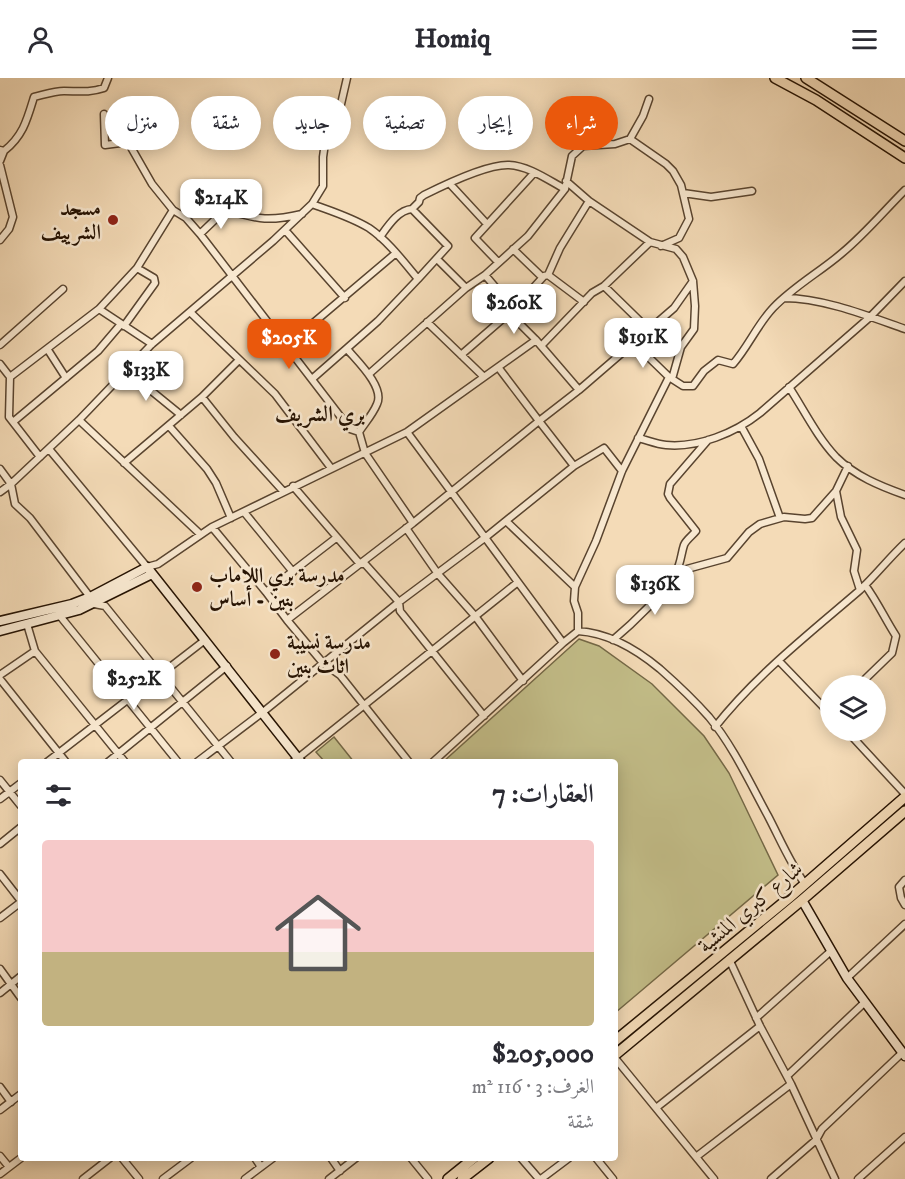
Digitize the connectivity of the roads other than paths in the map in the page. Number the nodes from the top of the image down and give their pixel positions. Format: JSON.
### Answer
{"nodes":[{"id":1,"x":108,"y":78,"type":"edge"},
{"id":2,"x":347,"y":78,"type":"edge"},
{"id":3,"x":775,"y":78,"type":"edge"},
{"id":4,"x":806,"y":78,"type":"edge"},
{"id":5,"x":649,"y":99,"type":"dead end"},
{"id":6,"x":104,"y":114,"type":"dead end"},
{"id":7,"x":630,"y":139,"type":"junction"},
{"id":8,"x":905,"y":141,"type":"edge"},
{"id":9,"x":2,"y":151,"type":"edge"},
{"id":10,"x":905,"y":158,"type":"edge"},
{"id":11,"x":0,"y":163,"type":"edge"},
{"id":12,"x":534,"y":173,"type":"junction"},
{"id":13,"x":566,"y":181,"type":"junction"},
{"id":14,"x":450,"y":184,"type":"junction"},
{"id":15,"x":565,"y":189,"type":"junction"},
{"id":16,"x":905,"y":190,"type":"edge"},
{"id":17,"x":752,"y":191,"type":"dead end"},
{"id":18,"x":683,"y":193,"type":"junction"},
{"id":19,"x":589,"y":201,"type":"junction"},
{"id":20,"x":312,"y":204,"type":"junction"},
{"id":21,"x":412,"y":209,"type":"junction"},
{"id":22,"x":173,"y":210,"type":"junction"},
{"id":23,"x":303,"y":214,"type":"junction"},
{"id":24,"x":487,"y":224,"type":"junction"},
{"id":25,"x":285,"y":230,"type":"junction"},
{"id":26,"x":200,"y":234,"type":"junction"},
{"id":27,"x":380,"y":237,"type":"junction"},
{"id":28,"x":0,"y":240,"type":"edge"},
{"id":29,"x":650,"y":242,"type":"junction"},
{"id":30,"x":660,"y":246,"type":"junction"},
{"id":31,"x":513,"y":249,"type":"junction"},
{"id":32,"x":396,"y":253,"type":"junction"},
{"id":33,"x":436,"y":260,"type":"junction"},
{"id":34,"x":498,"y":262,"type":"junction"},
{"id":35,"x":137,"y":268,"type":"junction"},
{"id":36,"x":485,"y":275,"type":"junction"},
{"id":37,"x":232,"y":276,"type":"junction"},
{"id":38,"x":545,"y":276,"type":"junction"},
{"id":39,"x":418,"y":279,"type":"junction"},
{"id":40,"x":905,"y":280,"type":"edge"},
{"id":41,"x":693,"y":281,"type":"junction"},
{"id":42,"x":604,"y":286,"type":"junction"},
{"id":43,"x":466,"y":288,"type":"junction"},
{"id":44,"x":63,"y":289,"type":"dead end"},
{"id":45,"x":345,"y":298,"type":"junction"},
{"id":46,"x":783,"y":298,"type":"junction"},
{"id":47,"x":584,"y":302,"type":"junction"},
{"id":48,"x":99,"y":309,"type":"junction"},
{"id":49,"x":512,"y":311,"type":"junction"},
{"id":50,"x":190,"y":312,"type":"junction"},
{"id":51,"x":870,"y":317,"type":"junction"},
{"id":52,"x":427,"y":322,"type":"junction"},
{"id":53,"x":123,"y":325,"type":"junction"},
{"id":54,"x":648,"y":329,"type":"junction"},
{"id":55,"x":905,"y":329,"type":"edge"},
{"id":56,"x":536,"y":340,"type":"junction"},
{"id":57,"x":634,"y":343,"type":"junction"},
{"id":58,"x":152,"y":344,"type":"junction"},
{"id":59,"x":0,"y":345,"type":"edge"},
{"id":60,"x":286,"y":346,"type":"junction"},
{"id":61,"x":541,"y":346,"type":"junction"},
{"id":62,"x":347,"y":349,"type":"junction"},
{"id":63,"x":48,"y":350,"type":"junction"},
{"id":64,"x":461,"y":355,"type":"junction"},
{"id":65,"x":239,"y":360,"type":"junction"},
{"id":66,"x":0,"y":364,"type":"edge"},
{"id":67,"x":498,"y":367,"type":"junction"},
{"id":68,"x":127,"y":371,"type":"junction"},
{"id":69,"x":369,"y":374,"type":"junction"},
{"id":70,"x":10,"y":377,"type":"junction"},
{"id":71,"x":484,"y":377,"type":"junction"},
{"id":72,"x":66,"y":378,"type":"junction"},
{"id":73,"x":670,"y":378,"type":"junction"},
{"id":74,"x":312,"y":379,"type":"junction"},
{"id":75,"x":789,"y":387,"type":"junction"},
{"id":76,"x":579,"y":390,"type":"junction"},
{"id":77,"x":202,"y":397,"type":"junction"},
{"id":78,"x":181,"y":415,"type":"junction"},
{"id":79,"x":79,"y":420,"type":"junction"},
{"id":80,"x":539,"y":421,"type":"junction"},
{"id":81,"x":13,"y":422,"type":"junction"},
{"id":82,"x":169,"y":426,"type":"junction"},
{"id":83,"x":741,"y":426,"type":"junction"},
{"id":84,"x":360,"y":432,"type":"junction"},
{"id":85,"x":407,"y":432,"type":"junction"},
{"id":86,"x":638,"y":438,"type":"junction"},
{"id":87,"x":708,"y":440,"type":"junction"},
{"id":88,"x":49,"y":449,"type":"junction"},
{"id":89,"x":365,"y":453,"type":"junction"},
{"id":90,"x":40,"y":457,"type":"junction"},
{"id":91,"x":124,"y":463,"type":"junction"},
{"id":92,"x":574,"y":466,"type":"junction"},
{"id":93,"x":848,"y":466,"type":"junction"},
{"id":94,"x":331,"y":468,"type":"junction"},
{"id":95,"x":0,"y":469,"type":"edge"},
{"id":96,"x":622,"y":471,"type":"junction"},
{"id":97,"x":11,"y":484,"type":"junction"},
{"id":98,"x":293,"y":486,"type":"junction"},
{"id":99,"x":283,"y":490,"type":"junction"},
{"id":100,"x":836,"y":491,"type":"junction"},
{"id":101,"x":0,"y":492,"type":"edge"},
{"id":102,"x":450,"y":492,"type":"junction"},
{"id":103,"x":905,"y":495,"type":"edge"},
{"id":104,"x":244,"y":512,"type":"junction"},
{"id":105,"x":231,"y":518,"type":"junction"},
{"id":106,"x":780,"y":518,"type":"junction"},
{"id":107,"x":506,"y":521,"type":"junction"},
{"id":108,"x":413,"y":522,"type":"junction"},
{"id":109,"x":212,"y":527,"type":"junction"},
{"id":110,"x":406,"y":528,"type":"junction"},
{"id":111,"x":200,"y":534,"type":"junction"},
{"id":112,"x":486,"y":537,"type":"junction"},
{"id":113,"x":336,"y":538,"type":"junction"},
{"id":114,"x":905,"y":543,"type":"edge"},
{"id":115,"x":360,"y":564,"type":"junction"},
{"id":116,"x":149,"y":569,"type":"junction"},
{"id":117,"x":293,"y":572,"type":"junction"},
{"id":118,"x":676,"y":572,"type":"junction"},
{"id":119,"x":438,"y":574,"type":"junction"},
{"id":120,"x":518,"y":582,"type":"junction"},
{"id":121,"x":575,"y":587,"type":"junction"},
{"id":122,"x":862,"y":588,"type":"junction"},
{"id":123,"x":266,"y":592,"type":"junction"},
{"id":124,"x":92,"y":600,"type":"junction"},
{"id":125,"x":399,"y":602,"type":"junction"},
{"id":126,"x":60,"y":616,"type":"junction"},
{"id":127,"x":475,"y":616,"type":"junction"},
{"id":128,"x":286,"y":620,"type":"junction"},
{"id":129,"x":0,"y":621,"type":"edge"},
{"id":130,"x":27,"y":624,"type":"junction"},
{"id":131,"x":0,"y":631,"type":"edge"},
{"id":132,"x":578,"y":631,"type":"junction"},
{"id":133,"x":205,"y":640,"type":"junction"},
{"id":134,"x":613,"y":640,"type":"junction"},
{"id":135,"x":563,"y":643,"type":"junction"},
{"id":136,"x":35,"y":651,"type":"junction"},
{"id":137,"x":431,"y":651,"type":"junction"},
{"id":138,"x":778,"y":661,"type":"junction"},
{"id":139,"x":322,"y":663,"type":"junction"},
{"id":140,"x":226,"y":666,"type":"junction"},
{"id":141,"x":159,"y":675,"type":"junction"},
{"id":142,"x":869,"y":675,"type":"edge"},
{"id":143,"x":0,"y":677,"type":"edge"},
{"id":144,"x":523,"y":681,"type":"junction"},
{"id":145,"x":128,"y":700,"type":"junction"},
{"id":146,"x":181,"y":702,"type":"junction"},
{"id":147,"x":820,"y":702,"type":"edge"},
{"id":148,"x":363,"y":704,"type":"junction"},
{"id":149,"x":263,"y":712,"type":"junction"},
{"id":150,"x":484,"y":716,"type":"junction"},
{"id":151,"x":95,"y":725,"type":"junction"},
{"id":152,"x":715,"y":727,"type":"junction"},
{"id":153,"x":151,"y":728,"type":"junction"},
{"id":154,"x":856,"y":741,"type":"edge"},
{"id":155,"x":218,"y":747,"type":"junction"},
{"id":156,"x":59,"y":753,"type":"junction"},
{"id":157,"x":118,"y":754,"type":"junction"},
{"id":158,"x":51,"y":759,"type":"edge"},
{"id":159,"x":64,"y":759,"type":"edge"},
{"id":160,"x":112,"y":759,"type":"edge"},
{"id":161,"x":122,"y":759,"type":"edge"},
{"id":162,"x":176,"y":759,"type":"edge"},
{"id":163,"x":201,"y":759,"type":"edge"},
{"id":164,"x":228,"y":759,"type":"edge"},
{"id":165,"x":296,"y":759,"type":"edge"},
{"id":166,"x":299,"y":759,"type":"edge"},
{"id":167,"x":407,"y":759,"type":"edge"},
{"id":168,"x":436,"y":759,"type":"edge"},
{"id":169,"x":0,"y":780,"type":"edge"},
{"id":170,"x":18,"y":785,"type":"edge"},
{"id":171,"x":9,"y":792,"type":"junction"},
{"id":172,"x":905,"y":796,"type":"edge"},
{"id":173,"x":0,"y":799,"type":"edge"},
{"id":174,"x":18,"y":803,"type":"edge"},
{"id":175,"x":905,"y":813,"type":"edge"},
{"id":176,"x":18,"y":829,"type":"edge"},
{"id":177,"x":0,"y":844,"type":"edge"},
{"id":178,"x":0,"y":874,"type":"edge"},
{"id":179,"x":905,"y":880,"type":"edge"},
{"id":180,"x":805,"y":884,"type":"junction"},
{"id":181,"x":18,"y":898,"type":"edge"},
{"id":182,"x":802,"y":900,"type":"junction"},
{"id":183,"x":18,"y":904,"type":"edge"},
{"id":184,"x":905,"y":905,"type":"edge"},
{"id":185,"x":0,"y":918,"type":"edge"},
{"id":186,"x":905,"y":924,"type":"edge"},
{"id":187,"x":831,"y":951,"type":"junction"},
{"id":188,"x":729,"y":959,"type":"junction"},
{"id":189,"x":0,"y":969,"type":"edge"},
{"id":190,"x":847,"y":978,"type":"junction"},
{"id":191,"x":18,"y":979,"type":"edge"},
{"id":192,"x":11,"y":985,"type":"junction"},
{"id":193,"x":0,"y":993,"type":"edge"},
{"id":194,"x":18,"y":994,"type":"edge"},
{"id":195,"x":864,"y":1003,"type":"junction"},
{"id":196,"x":756,"y":1018,"type":"junction"},
{"id":197,"x":760,"y":1026,"type":"junction"},
{"id":198,"x":618,"y":1048,"type":"edge"},
{"id":199,"x":618,"y":1048,"type":"edge"},
{"id":200,"x":618,"y":1053,"type":"edge"},
{"id":201,"x":904,"y":1055,"type":"edge"},
{"id":202,"x":787,"y":1076,"type":"junction"},
{"id":203,"x":791,"y":1084,"type":"junction"},
{"id":204,"x":0,"y":1087,"type":"edge"},
{"id":205,"x":18,"y":1096,"type":"edge"},
{"id":206,"x":11,"y":1102,"type":"junction"},
{"id":207,"x":656,"y":1108,"type":"junction"},
{"id":208,"x":0,"y":1110,"type":"edge"},
{"id":209,"x":905,"y":1137,"type":"edge"},
{"id":210,"x":816,"y":1140,"type":"junction"},
{"id":211,"x":0,"y":1156,"type":"edge"},
{"id":212,"x":696,"y":1157,"type":"junction"},
{"id":213,"x":18,"y":1160,"type":"edge"},
{"id":214,"x":106,"y":1161,"type":"edge"},
{"id":215,"x":124,"y":1161,"type":"edge"},
{"id":216,"x":187,"y":1161,"type":"edge"},
{"id":217,"x":257,"y":1161,"type":"edge"},
{"id":218,"x":269,"y":1161,"type":"edge"},
{"id":219,"x":333,"y":1161,"type":"edge"},
{"id":220,"x":352,"y":1161,"type":"edge"},
{"id":221,"x":413,"y":1161,"type":"edge"},
{"id":222,"x":470,"y":1161,"type":"edge"},
{"id":223,"x":485,"y":1161,"type":"edge"},
{"id":224,"x":524,"y":1161,"type":"edge"},
{"id":225,"x":565,"y":1161,"type":"edge"},
{"id":226,"x":598,"y":1161,"type":"edge"},
{"id":227,"x":9,"y":1167,"type":"junction"},
{"id":228,"x":261,"y":1167,"type":"junction"},
{"id":229,"x":340,"y":1170,"type":"junction"},
{"id":230,"x":0,"y":1174,"type":"edge"},
{"id":231,"x":83,"y":1179,"type":"edge"},
{"id":232,"x":139,"y":1179,"type":"edge"},
{"id":233,"x":163,"y":1179,"type":"edge"},
{"id":234,"x":245,"y":1179,"type":"edge"},
{"id":235,"x":329,"y":1179,"type":"edge"},
{"id":236,"x":428,"y":1179,"type":"edge"},
{"id":237,"x":448,"y":1179,"type":"edge"},
{"id":238,"x":462,"y":1179,"type":"edge"},
{"id":239,"x":540,"y":1179,"type":"edge"},
{"id":240,"x":613,"y":1179,"type":"edge"},
{"id":241,"x":714,"y":1179,"type":"edge"},
{"id":242,"x":771,"y":1179,"type":"edge"},
{"id":243,"x":835,"y":1179,"type":"edge"},
{"id":244,"x":858,"y":1179,"type":"edge"}],
"edges":[{"from":1,"to":9,"type":"street"},
{"from":2,"to":20,"type":"street"},
{"from":3,"to":10,"type":"main road"},
{"from":4,"to":8,"type":"main road"},
{"from":5,"to":7,"type":"street"},
{"from":6,"to":22,"type":"street"},
{"from":7,"to":13,"type":"street"},
{"from":7,"to":18,"type":"street"},
{"from":9,"to":11,"type":"street"},
{"from":11,"to":28,"type":"street"},
{"from":12,"to":14,"type":"street"},
{"from":12,"to":15,"type":"street"},
{"from":12,"to":24,"type":"street"},
{"from":13,"to":15,"type":"street"},
{"from":13,"to":19,"type":"street"},
{"from":14,"to":21,"type":"street"},
{"from":14,"to":24,"type":"street"},
{"from":15,"to":31,"type":"street"},
{"from":16,"to":46,"type":"street"},
{"from":17,"to":18,"type":"street"},
{"from":18,"to":30,"type":"street"},
{"from":19,"to":29,"type":"street"},
{"from":19,"to":38,"type":"street"},
{"from":20,"to":23,"type":"street"},
{"from":20,"to":27,"type":"street"},
{"from":21,"to":27,"type":"street"},
{"from":21,"to":33,"type":"street"},
{"from":22,"to":26,"type":"street"},
{"from":22,"to":35,"type":"street"},
{"from":23,"to":25,"type":"street"},
{"from":23,"to":26,"type":"street"},
{"from":24,"to":34,"type":"street"},
{"from":25,"to":37,"type":"street"},
{"from":25,"to":45,"type":"street"},
{"from":26,"to":37,"type":"street"},
{"from":27,"to":32,"type":"street"},
{"from":29,"to":30,"type":"street"},
{"from":29,"to":42,"type":"street"},
{"from":30,"to":41,"type":"street"},
{"from":31,"to":34,"type":"street"},
{"from":31,"to":38,"type":"street"},
{"from":32,"to":39,"type":"street"},
{"from":32,"to":45,"type":"street"},
{"from":33,"to":39,"type":"street"},
{"from":33,"to":43,"type":"street"},
{"from":34,"to":36,"type":"street"},
{"from":35,"to":48,"type":"street"},
{"from":35,"to":53,"type":"street"},
{"from":36,"to":43,"type":"street"},
{"from":36,"to":49,"type":"street"},
{"from":37,"to":50,"type":"street"},
{"from":37,"to":60,"type":"street"},
{"from":38,"to":47,"type":"street"},
{"from":38,"to":49,"type":"street"},
{"from":39,"to":62,"type":"street"},
{"from":40,"to":51,"type":"street"},
{"from":41,"to":54,"type":"street"},
{"from":41,"to":73,"type":"street"},
{"from":42,"to":47,"type":"street"},
{"from":42,"to":54,"type":"street"},
{"from":43,"to":52,"type":"street"},
{"from":44,"to":59,"type":"street"},
{"from":45,"to":60,"type":"street"},
{"from":46,"to":51,"type":"street"},
{"from":46,"to":73,"type":"street"},
{"from":47,"to":61,"type":"street"},
{"from":48,"to":53,"type":"street"},
{"from":48,"to":63,"type":"street"},
{"from":49,"to":56,"type":"street"},
{"from":49,"to":64,"type":"street"},
{"from":50,"to":58,"type":"street"},
{"from":50,"to":65,"type":"street"},
{"from":51,"to":55,"type":"street"},
{"from":51,"to":75,"type":"street"},
{"from":52,"to":64,"type":"street"},
{"from":52,"to":69,"type":"street"},
{"from":53,"to":58,"type":"street"},
{"from":53,"to":72,"type":"street"},
{"from":54,"to":57,"type":"street"},
{"from":56,"to":61,"type":"street"},
{"from":56,"to":67,"type":"street"},
{"from":57,"to":73,"type":"street"},
{"from":57,"to":76,"type":"street"},
{"from":58,"to":68,"type":"street"},
{"from":60,"to":74,"type":"street"},
{"from":61,"to":76,"type":"street"},
{"from":62,"to":69,"type":"street"},
{"from":62,"to":74,"type":"street"},
{"from":63,"to":70,"type":"street"},
{"from":63,"to":72,"type":"street"},
{"from":64,"to":71,"type":"street"},
{"from":65,"to":77,"type":"street"},
{"from":65,"to":94,"type":"street"},
{"from":66,"to":70,"type":"street"},
{"from":67,"to":71,"type":"street"},
{"from":67,"to":80,"type":"street"},
{"from":68,"to":78,"type":"street"},
{"from":68,"to":79,"type":"street"},
{"from":69,"to":84,"type":"street"},
{"from":70,"to":81,"type":"street"},
{"from":71,"to":85,"type":"street"},
{"from":72,"to":81,"type":"street"},
{"from":73,"to":86,"type":"street"},
{"from":74,"to":84,"type":"street"},
{"from":75,"to":83,"type":"street"},
{"from":75,"to":93,"type":"street"},
{"from":76,"to":80,"type":"street"},
{"from":77,"to":78,"type":"street"},
{"from":77,"to":99,"type":"street"},
{"from":78,"to":82,"type":"street"},
{"from":79,"to":88,"type":"street"},
{"from":79,"to":91,"type":"street"},
{"from":80,"to":92,"type":"street"},
{"from":80,"to":102,"type":"street"},
{"from":81,"to":90,"type":"street"},
{"from":82,"to":91,"type":"street"},
{"from":82,"to":105,"type":"street"},
{"from":83,"to":87,"type":"street"},
{"from":83,"to":106,"type":"street"},
{"from":84,"to":89,"type":"street"},
{"from":85,"to":89,"type":"street"},
{"from":85,"to":102,"type":"street"},
{"from":86,"to":87,"type":"street"},
{"from":86,"to":96,"type":"street"},
{"from":87,"to":118,"type":"street"},
{"from":88,"to":90,"type":"street"},
{"from":88,"to":116,"type":"street"},
{"from":89,"to":94,"type":"street"},
{"from":89,"to":108,"type":"street"},
{"from":90,"to":97,"type":"street"},
{"from":91,"to":111,"type":"street"},
{"from":92,"to":96,"type":"street"},
{"from":92,"to":107,"type":"street"},
{"from":93,"to":100,"type":"street"},
{"from":93,"to":103,"type":"street"},
{"from":94,"to":98,"type":"street"},
{"from":95,"to":97,"type":"street"},
{"from":96,"to":121,"type":"street"},
{"from":97,"to":101,"type":"street"},
{"from":97,"to":124,"type":"street"},
{"from":98,"to":99,"type":"street"},
{"from":98,"to":113,"type":"street"},
{"from":99,"to":104,"type":"street"},
{"from":100,"to":106,"type":"street"},
{"from":100,"to":122,"type":"street"},
{"from":102,"to":108,"type":"street"},
{"from":102,"to":112,"type":"street"},
{"from":104,"to":105,"type":"street"},
{"from":104,"to":117,"type":"street"},
{"from":105,"to":109,"type":"street"},
{"from":106,"to":118,"type":"street"},
{"from":107,"to":112,"type":"street"},
{"from":107,"to":121,"type":"street"},
{"from":108,"to":110,"type":"street"},
{"from":109,"to":111,"type":"street"},
{"from":109,"to":123,"type":"street"},
{"from":110,"to":115,"type":"street"},
{"from":110,"to":119,"type":"street"},
{"from":111,"to":116,"type":"street"},
{"from":112,"to":119,"type":"street"},
{"from":112,"to":120,"type":"street"},
{"from":113,"to":115,"type":"street"},
{"from":113,"to":117,"type":"street"},
{"from":114,"to":122,"type":"street"},
{"from":115,"to":125,"type":"street"},
{"from":115,"to":128,"type":"street"},
{"from":116,"to":124,"type":"main road"},
{"from":116,"to":133,"type":"main road"},
{"from":117,"to":123,"type":"street"},
{"from":118,"to":134,"type":"street"},
{"from":119,"to":125,"type":"street"},
{"from":119,"to":127,"type":"street"},
{"from":120,"to":127,"type":"street"},
{"from":120,"to":135,"type":"street"},
{"from":121,"to":132,"type":"street"},
{"from":122,"to":138,"type":"street"},
{"from":122,"to":142,"type":"street"},
{"from":123,"to":128,"type":"street"},
{"from":124,"to":126,"type":"main road"},
{"from":124,"to":129,"type":"main road"},
{"from":124,"to":141,"type":"street"},
{"from":125,"to":137,"type":"street"},
{"from":125,"to":139,"type":"street"},
{"from":126,"to":130,"type":"main road"},
{"from":126,"to":145,"type":"street"},
{"from":127,"to":137,"type":"street"},
{"from":127,"to":144,"type":"street"},
{"from":128,"to":139,"type":"street"},
{"from":130,"to":131,"type":"main road"},
{"from":130,"to":136,"type":"street"},
{"from":132,"to":134,"type":"street"},
{"from":132,"to":135,"type":"street"},
{"from":133,"to":140,"type":"main road"},
{"from":133,"to":141,"type":"street"},
{"from":134,"to":152,"type":"street"},
{"from":135,"to":144,"type":"street"},
{"from":136,"to":143,"type":"street"},
{"from":136,"to":151,"type":"street"},
{"from":137,"to":148,"type":"street"},
{"from":137,"to":150,"type":"street"},
{"from":138,"to":147,"type":"street"},
{"from":138,"to":152,"type":"street"},
{"from":139,"to":148,"type":"street"},
{"from":139,"to":149,"type":"street"},
{"from":140,"to":146,"type":"street"},
{"from":140,"to":149,"type":"main road"},
{"from":141,"to":145,"type":"street"},
{"from":141,"to":146,"type":"street"},
{"from":143,"to":156,"type":"street"},
{"from":144,"to":150,"type":"street"},
{"from":145,"to":151,"type":"street"},
{"from":145,"to":153,"type":"street"},
{"from":146,"to":153,"type":"street"},
{"from":146,"to":155,"type":"street"},
{"from":148,"to":166,"type":"street"},
{"from":148,"to":167,"type":"street"},
{"from":149,"to":155,"type":"street"},
{"from":149,"to":165,"type":"main road"},
{"from":150,"to":168,"type":"street"},
{"from":151,"to":156,"type":"street"},
{"from":151,"to":157,"type":"street"},
{"from":152,"to":180,"type":"street"},
{"from":153,"to":157,"type":"street"},
{"from":153,"to":162,"type":"street"},
{"from":154,"to":172,"type":"street"},
{"from":155,"to":163,"type":"street"},
{"from":155,"to":164,"type":"street"},
{"from":156,"to":158,"type":"street"},
{"from":156,"to":159,"type":"street"},
{"from":157,"to":160,"type":"street"},
{"from":157,"to":161,"type":"street"},
{"from":169,"to":171,"type":"street"},
{"from":170,"to":171,"type":"street"},
{"from":171,"to":173,"type":"street"},
{"from":171,"to":174,"type":"street"},
{"from":172,"to":180,"type":"main road","name":"شارع كبري المنشية"},
{"from":175,"to":182,"type":"main road","name":"شارع كبري المنشية"},
{"from":176,"to":177,"type":"street"},
{"from":178,"to":181,"type":"street"},
{"from":179,"to":184,"type":"street"},
{"from":180,"to":198,"type":"main road","name":"شارع كبري المنشية"},
{"from":182,"to":187,"type":"main road"},
{"from":182,"to":188,"type":"main road","name":"شارع كبري المنشية"},
{"from":183,"to":185,"type":"street"},
{"from":186,"to":190,"type":"street"},
{"from":187,"to":190,"type":"main road"},
{"from":187,"to":196,"type":"street"},
{"from":188,"to":196,"type":"street"},
{"from":188,"to":199,"type":"main road","name":"شارع كبري المنشية"},
{"from":189,"to":192,"type":"street"},
{"from":190,"to":195,"type":"main road"},
{"from":191,"to":192,"type":"street"},
{"from":192,"to":193,"type":"street"},
{"from":192,"to":194,"type":"street"},
{"from":195,"to":201,"type":"main road"},
{"from":195,"to":202,"type":"street"},
{"from":196,"to":197,"type":"street"},
{"from":197,"to":202,"type":"street"},
{"from":197,"to":207,"type":"street"},
{"from":200,"to":207,"type":"street"},
{"from":201,"to":210,"type":"street"},
{"from":202,"to":203,"type":"street"},
{"from":203,"to":210,"type":"street"},
{"from":203,"to":212,"type":"street"},
{"from":204,"to":206,"type":"street"},
{"from":205,"to":206,"type":"street"},
{"from":206,"to":208,"type":"street"},
{"from":207,"to":212,"type":"street"},
{"from":209,"to":244,"type":"street"},
{"from":210,"to":242,"type":"street"},
{"from":210,"to":243,"type":"street"},
{"from":211,"to":227,"type":"street"},
{"from":212,"to":241,"type":"street"},
{"from":213,"to":227,"type":"street"},
{"from":214,"to":231,"type":"street"},
{"from":215,"to":232,"type":"street"},
{"from":216,"to":233,"type":"street"},
{"from":217,"to":228,"type":"street"},
{"from":218,"to":228,"type":"street"},
{"from":219,"to":229,"type":"street"},
{"from":220,"to":229,"type":"street"},
{"from":221,"to":236,"type":"street"},
{"from":222,"to":237,"type":"main road"},
{"from":223,"to":238,"type":"main road"},
{"from":224,"to":239,"type":"street"},
{"from":225,"to":239,"type":"street"},
{"from":226,"to":240,"type":"street"},
{"from":227,"to":230,"type":"street"},
{"from":228,"to":234,"type":"street"},
{"from":229,"to":235,"type":"street"}]}
